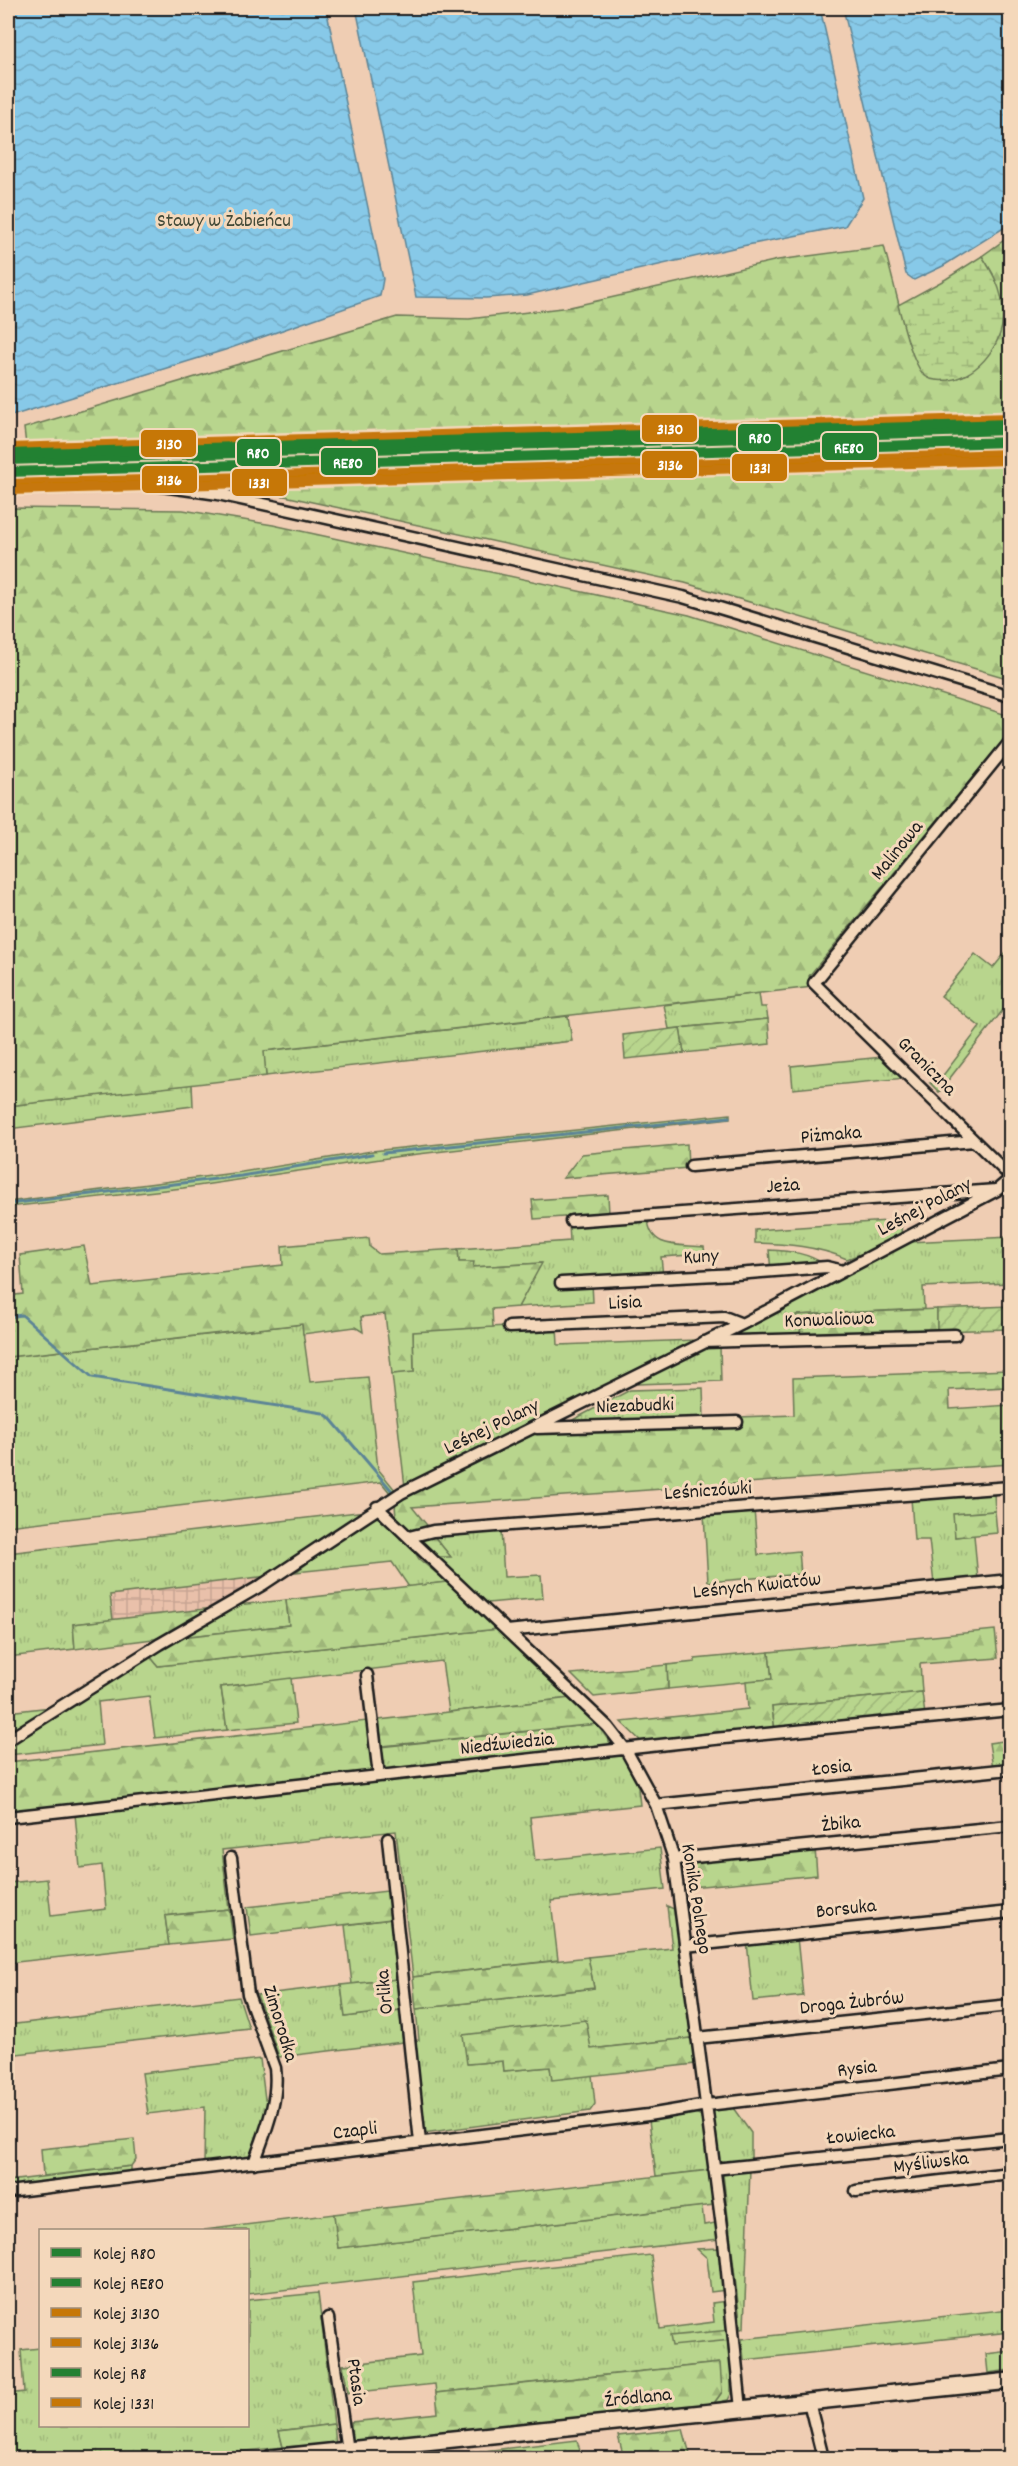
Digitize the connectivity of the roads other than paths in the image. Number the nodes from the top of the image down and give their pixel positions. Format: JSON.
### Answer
{"nodes":[{"id":1,"x":8,"y":486,"type":"edge"},
{"id":2,"x":1011,"y":696,"type":"edge"},
{"id":3,"x":1011,"y":741,"type":"edge"},
{"id":4,"x":814,"y":983,"type":"joint"},
{"id":5,"x":975,"y":1141,"type":"junction"},
{"id":6,"x":691,"y":1166,"type":"dead end"},
{"id":7,"x":1011,"y":1178,"type":"edge"},
{"id":8,"x":997,"y":1190,"type":"junction"},
{"id":9,"x":571,"y":1221,"type":"dead end"},
{"id":10,"x":843,"y":1271,"type":"junction"},
{"id":11,"x":561,"y":1283,"type":"dead end"},
{"id":12,"x":742,"y":1324,"type":"junction"},
{"id":13,"x":509,"y":1327,"type":"dead end"},
{"id":14,"x":955,"y":1335,"type":"dead end"},
{"id":15,"x":703,"y":1342,"type":"junction"},
{"id":16,"x":737,"y":1422,"type":"dead end"},
{"id":17,"x":534,"y":1429,"type":"junction"},
{"id":18,"x":1011,"y":1487,"type":"edge"},
{"id":19,"x":377,"y":1507,"type":"junction"},
{"id":20,"x":409,"y":1537,"type":"junction"},
{"id":21,"x":1011,"y":1580,"type":"edge"},
{"id":22,"x":507,"y":1631,"type":"junction"},
{"id":23,"x":367,"y":1675,"type":"dead end"},
{"id":24,"x":1011,"y":1710,"type":"edge"},
{"id":25,"x":8,"y":1740,"type":"edge"},
{"id":26,"x":626,"y":1750,"type":"junction"},
{"id":27,"x":1011,"y":1769,"type":"edge"},
{"id":28,"x":379,"y":1776,"type":"junction"},
{"id":29,"x":656,"y":1804,"type":"junction"},
{"id":30,"x":8,"y":1817,"type":"edge"},
{"id":31,"x":1011,"y":1826,"type":"edge"},
{"id":32,"x":388,"y":1839,"type":"dead end"},
{"id":33,"x":231,"y":1858,"type":"dead end"},
{"id":34,"x":674,"y":1859,"type":"junction"},
{"id":35,"x":1011,"y":1912,"type":"edge"},
{"id":36,"x":685,"y":1946,"type":"junction"},
{"id":37,"x":1011,"y":2005,"type":"edge"},
{"id":38,"x":697,"y":2038,"type":"junction"},
{"id":39,"x":1011,"y":2070,"type":"edge"},
{"id":40,"x":707,"y":2105,"type":"junction"},
{"id":41,"x":1011,"y":2138,"type":"edge"},
{"id":42,"x":420,"y":2142,"type":"junction"},
{"id":43,"x":254,"y":2163,"type":"junction"},
{"id":44,"x":714,"y":2169,"type":"junction"},
{"id":45,"x":1011,"y":2173,"type":"edge"},
{"id":46,"x":856,"y":2191,"type":"dead end"},
{"id":47,"x":8,"y":2192,"type":"edge"},
{"id":48,"x":328,"y":2318,"type":"dead end"},
{"id":49,"x":1011,"y":2381,"type":"edge"},
{"id":50,"x":809,"y":2402,"type":"junction"},
{"id":51,"x":741,"y":2409,"type":"junction"},
{"id":52,"x":347,"y":2455,"type":"edge"},
{"id":53,"x":271,"y":2458,"type":"edge"},
{"id":54,"x":823,"y":2458,"type":"edge"}],
"edges":[{"from":1,"to":2,"type":"street"},
{"from":3,"to":4,"type":"street","name":"Malinowa"},
{"from":4,"to":5,"type":"street","name":"Graniczna"},
{"from":5,"to":6,"type":"street","name":"Piżmaka"},
{"from":5,"to":7,"type":"street","name":"Graniczna"},
{"from":7,"to":8,"type":"street","name":"Leśnej Polany"},
{"from":8,"to":9,"type":"street","name":"Jeża"},
{"from":8,"to":10,"type":"street","name":"Leśnej Polany"},
{"from":10,"to":11,"type":"street","name":"Kuny"},
{"from":10,"to":12,"type":"street","name":"Leśnej Polany"},
{"from":12,"to":13,"type":"street","name":"Lisia"},
{"from":12,"to":15,"type":"street","name":"Leśnej Polany"},
{"from":14,"to":15,"type":"street","name":"Konwaliowa"},
{"from":15,"to":17,"type":"street","name":"Leśnej Polany"},
{"from":16,"to":17,"type":"street","name":"Niezabudki"},
{"from":17,"to":19,"type":"street","name":"Leśnej Polany"},
{"from":18,"to":20,"type":"street","name":"Leśniczówki"},
{"from":19,"to":20,"type":"street","name":"Konika Polnego"},
{"from":19,"to":25,"type":"street","name":"Leśnej Polany"},
{"from":20,"to":22,"type":"street","name":"Konika Polnego"},
{"from":21,"to":22,"type":"street","name":"Leśnych Kwiatów"},
{"from":22,"to":26,"type":"street","name":"Konika Polnego"},
{"from":23,"to":28,"type":"street"},
{"from":24,"to":26,"type":"street","name":"Niedźwiedzia"},
{"from":26,"to":28,"type":"street","name":"Niedźwiedzia"},
{"from":26,"to":29,"type":"street","name":"Konika Polnego"},
{"from":27,"to":29,"type":"street","name":"Łosia"},
{"from":28,"to":30,"type":"street","name":"Niedźwiedzia"},
{"from":29,"to":34,"type":"street","name":"Konika Polnego"},
{"from":31,"to":34,"type":"street","name":"Żbika"},
{"from":32,"to":42,"type":"street","name":"Orlika"},
{"from":33,"to":43,"type":"street","name":"Zimorodka"},
{"from":34,"to":36,"type":"street","name":"Konika Polnego"},
{"from":35,"to":36,"type":"street","name":"Borsuka"},
{"from":36,"to":38,"type":"street","name":"Konika Polnego"},
{"from":37,"to":38,"type":"street","name":"Droga Żubrów"},
{"from":38,"to":40,"type":"street","name":"Konika Polnego"},
{"from":39,"to":40,"type":"street","name":"Rysia"},
{"from":40,"to":42,"type":"street","name":"Czapli"},
{"from":40,"to":44,"type":"street","name":"Konika Polnego"},
{"from":41,"to":44,"type":"street","name":"Łowiecka"},
{"from":42,"to":43,"type":"street","name":"Czapli"},
{"from":43,"to":47,"type":"street","name":"Czapli"},
{"from":44,"to":51,"type":"street","name":"Konika Polnego"},
{"from":45,"to":46,"type":"street","name":"Myśliwska"},
{"from":48,"to":52,"type":"street","name":"Ptasia"},
{"from":49,"to":50,"type":"main road","name":"Źródlana"},
{"from":50,"to":51,"type":"main road","name":"Źródlana"},
{"from":50,"to":54,"type":"street"},
{"from":51,"to":52,"type":"main road","name":"Źródlana"},
{"from":52,"to":53,"type":"main road","name":"Źródlana"}]}
